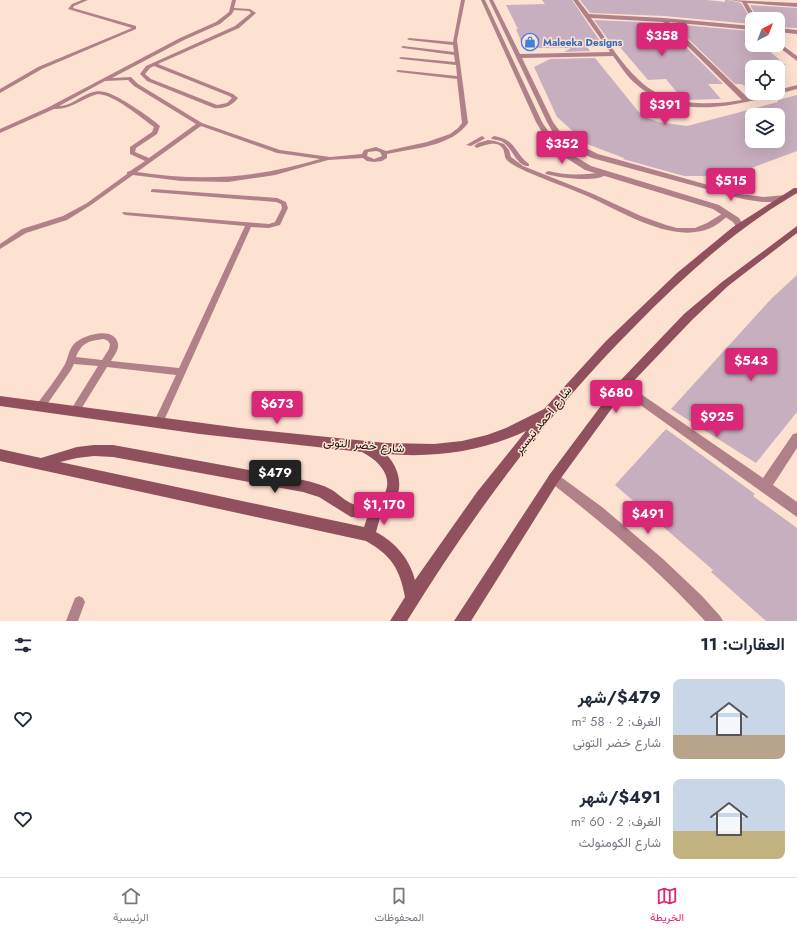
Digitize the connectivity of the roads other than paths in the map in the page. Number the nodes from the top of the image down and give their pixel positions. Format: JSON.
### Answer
{"nodes":[{"id":1,"x":86,"y":0,"type":"edge"},
{"id":2,"x":234,"y":0,"type":"edge"},
{"id":3,"x":463,"y":0,"type":"edge"},
{"id":4,"x":482,"y":0,"type":"edge"},
{"id":5,"x":491,"y":0,"type":"edge"},
{"id":6,"x":575,"y":0,"type":"edge"},
{"id":7,"x":731,"y":0,"type":"edge"},
{"id":8,"x":744,"y":1,"type":"edge"},
{"id":9,"x":797,"y":5,"type":"edge"},
{"id":10,"x":232,"y":9,"type":"junction"},
{"id":11,"x":750,"y":12,"type":"edge"},
{"id":12,"x":588,"y":16,"type":"junction"},
{"id":13,"x":664,"y":20,"type":"junction"},
{"id":14,"x":212,"y":26,"type":"junction"},
{"id":15,"x":745,"y":27,"type":"edge"},
{"id":16,"x":231,"y":30,"type":"junction"},
{"id":17,"x":785,"y":31,"type":"edge"},
{"id":18,"x":797,"y":32,"type":"edge"},
{"id":19,"x":409,"y":39,"type":"dead end"},
{"id":20,"x":455,"y":44,"type":"junction"},
{"id":21,"x":403,"y":47,"type":"dead end"},
{"id":22,"x":164,"y":48,"type":"junction"},
{"id":23,"x":785,"y":50,"type":"edge"},
{"id":24,"x":177,"y":54,"type":"junction"},
{"id":25,"x":456,"y":54,"type":"junction"},
{"id":26,"x":615,"y":54,"type":"junction"},
{"id":27,"x":518,"y":56,"type":"junction"},
{"id":28,"x":401,"y":58,"type":"dead end"},
{"id":29,"x":797,"y":59,"type":"edge"},
{"id":30,"x":133,"y":64,"type":"junction"},
{"id":31,"x":154,"y":64,"type":"junction"},
{"id":32,"x":458,"y":64,"type":"junction"},
{"id":33,"x":398,"y":71,"type":"dead end"},
{"id":34,"x":129,"y":78,"type":"junction"},
{"id":35,"x":459,"y":78,"type":"junction"},
{"id":36,"x":103,"y":80,"type":"junction"},
{"id":37,"x":797,"y":88,"type":"edge"},
{"id":38,"x":0,"y":91,"type":"edge"},
{"id":39,"x":785,"y":91,"type":"edge"},
{"id":40,"x":751,"y":100,"type":"edge"},
{"id":41,"x":747,"y":101,"type":"junction"},
{"id":42,"x":53,"y":107,"type":"junction"},
{"id":43,"x":200,"y":124,"type":"junction"},
{"id":44,"x":0,"y":131,"type":"edge"},
{"id":45,"x":469,"y":145,"type":"dead end"},
{"id":46,"x":477,"y":146,"type":"dead end"},
{"id":47,"x":385,"y":153,"type":"junction"},
{"id":48,"x":364,"y":156,"type":"junction"},
{"id":49,"x":330,"y":159,"type":"junction"},
{"id":50,"x":149,"y":160,"type":"junction"},
{"id":51,"x":129,"y":173,"type":"junction"},
{"id":52,"x":605,"y":174,"type":"junction"},
{"id":53,"x":715,"y":189,"type":"junction"},
{"id":54,"x":797,"y":190,"type":"edge"},
{"id":55,"x":153,"y":191,"type":"dead end"},
{"id":56,"x":785,"y":197,"type":"junction"},
{"id":57,"x":711,"y":204,"type":"junction"},
{"id":58,"x":125,"y":213,"type":"dead end"},
{"id":59,"x":727,"y":213,"type":"junction"},
{"id":60,"x":249,"y":224,"type":"junction"},
{"id":61,"x":740,"y":226,"type":"junction"},
{"id":62,"x":797,"y":230,"type":"edge"},
{"id":63,"x":0,"y":247,"type":"edge"},
{"id":64,"x":71,"y":360,"type":"junction"},
{"id":65,"x":105,"y":363,"type":"junction"},
{"id":66,"x":182,"y":372,"type":"junction"},
{"id":67,"x":622,"y":386,"type":"junction"},
{"id":68,"x":0,"y":401,"type":"edge"},
{"id":69,"x":40,"y":407,"type":"junction"},
{"id":70,"x":552,"y":407,"type":"junction"},
{"id":71,"x":75,"y":411,"type":"junction"},
{"id":72,"x":159,"y":422,"type":"junction"},
{"id":73,"x":797,"y":438,"type":"edge"},
{"id":74,"x":358,"y":445,"type":"junction"},
{"id":75,"x":0,"y":454,"type":"edge"},
{"id":76,"x":43,"y":463,"type":"junction"},
{"id":77,"x":554,"y":478,"type":"junction"},
{"id":78,"x":764,"y":487,"type":"junction"},
{"id":79,"x":376,"y":510,"type":"junction"},
{"id":80,"x":797,"y":510,"type":"edge"},
{"id":81,"x":368,"y":535,"type":"junction"},
{"id":82,"x":412,"y":597,"type":"junction"},
{"id":83,"x":79,"y":602,"type":"dead end"},
{"id":84,"x":72,"y":621,"type":"edge"},
{"id":85,"x":398,"y":621,"type":"edge"},
{"id":86,"x":462,"y":621,"type":"edge"},
{"id":87,"x":715,"y":621,"type":"edge"}],
"edges":[{"from":1,"to":38,"type":"lane"},
{"from":2,"to":10,"type":"lane"},
{"from":3,"to":20,"type":"lane"},
{"from":4,"to":52,"type":"street"},
{"from":5,"to":27,"type":"street"},
{"from":6,"to":12,"type":"street"},
{"from":7,"to":8,"type":"street"},
{"from":8,"to":9,"type":"street"},
{"from":8,"to":11,"type":"street"},
{"from":10,"to":14,"type":"lane"},
{"from":10,"to":16,"type":"lane"},
{"from":12,"to":13,"type":"street"},
{"from":12,"to":26,"type":"street"},
{"from":13,"to":15,"type":"street"},
{"from":13,"to":41,"type":"street"},
{"from":14,"to":16,"type":"lane"},
{"from":14,"to":22,"type":"lane"},
{"from":16,"to":24,"type":"lane"},
{"from":17,"to":18,"type":"street"},
{"from":19,"to":20,"type":"lane"},
{"from":20,"to":25,"type":"lane"},
{"from":21,"to":25,"type":"lane"},
{"from":22,"to":24,"type":"lane"},
{"from":22,"to":30,"type":"lane"},
{"from":23,"to":29,"type":"street"},
{"from":24,"to":31,"type":"lane"},
{"from":25,"to":32,"type":"lane"},
{"from":26,"to":27,"type":"street"},
{"from":26,"to":41,"type":"street"},
{"from":27,"to":53,"type":"street"},
{"from":28,"to":32,"type":"lane"},
{"from":30,"to":34,"type":"lane"},
{"from":30,"to":36,"type":"lane"},
{"from":31,"to":31,"type":"lane"},
{"from":32,"to":35,"type":"lane"},
{"from":33,"to":35,"type":"lane"},
{"from":34,"to":36,"type":"lane"},
{"from":34,"to":43,"type":"lane"},
{"from":35,"to":47,"type":"lane"},
{"from":36,"to":42,"type":"lane"},
{"from":37,"to":39,"type":"street"},
{"from":40,"to":41,"type":"street"},
{"from":42,"to":44,"type":"lane"},
{"from":42,"to":50,"type":"lane"},
{"from":43,"to":49,"type":"lane"},
{"from":43,"to":50,"type":"lane"},
{"from":45,"to":52,"type":"lane"},
{"from":46,"to":59,"type":"lane"},
{"from":47,"to":48,"type":"lane"},
{"from":47,"to":48,"type":"lane"},
{"from":48,"to":49,"type":"lane"},
{"from":49,"to":51,"type":"lane"},
{"from":50,"to":51,"type":"lane"},
{"from":51,"to":63,"type":"lane"},
{"from":52,"to":57,"type":"street"},
{"from":53,"to":56,"type":"street"},
{"from":53,"to":57,"type":"street"},
{"from":54,"to":56,"type":"main road","name":"شارع احمد تيسير"},
{"from":55,"to":60,"type":"lane"},
{"from":56,"to":61,"type":"main road","name":"شارع احمد تيسير"},
{"from":57,"to":59,"type":"street"},
{"from":58,"to":60,"type":"lane"},
{"from":59,"to":61,"type":"street"},
{"from":60,"to":66,"type":"lane"},
{"from":61,"to":70,"type":"main road","name":"شارع احمد تيسير"},
{"from":62,"to":67,"type":"main road"},
{"from":64,"to":65,"type":"lane"},
{"from":64,"to":65,"type":"lane"},
{"from":64,"to":69,"type":"lane"},
{"from":65,"to":66,"type":"lane"},
{"from":65,"to":71,"type":"lane"},
{"from":66,"to":72,"type":"lane"},
{"from":67,"to":77,"type":"main road"},
{"from":67,"to":78,"type":"street"},
{"from":68,"to":69,"type":"main road","name":"شارع خضر التونى"},
{"from":69,"to":71,"type":"main road","name":"شارع خضر التونى"},
{"from":70,"to":74,"type":"main road","name":"شارع خضر التونى"},
{"from":70,"to":82,"type":"main road","name":"شارع احمد تيسير"},
{"from":71,"to":72,"type":"main road","name":"شارع خضر التونى"},
{"from":72,"to":74,"type":"main road","name":"شارع خضر التونى"},
{"from":73,"to":78,"type":"street"},
{"from":74,"to":79,"type":"main road"},
{"from":75,"to":76,"type":"main road"},
{"from":76,"to":79,"type":"main road"},
{"from":76,"to":81,"type":"main road"},
{"from":77,"to":86,"type":"main road"},
{"from":77,"to":87,"type":"street"},
{"from":78,"to":80,"type":"street"},
{"from":79,"to":81,"type":"main road"},
{"from":81,"to":82,"type":"main road"},
{"from":82,"to":85,"type":"main road","name":"شارع احمد تيسير"},
{"from":83,"to":84,"type":"lane"}]}
